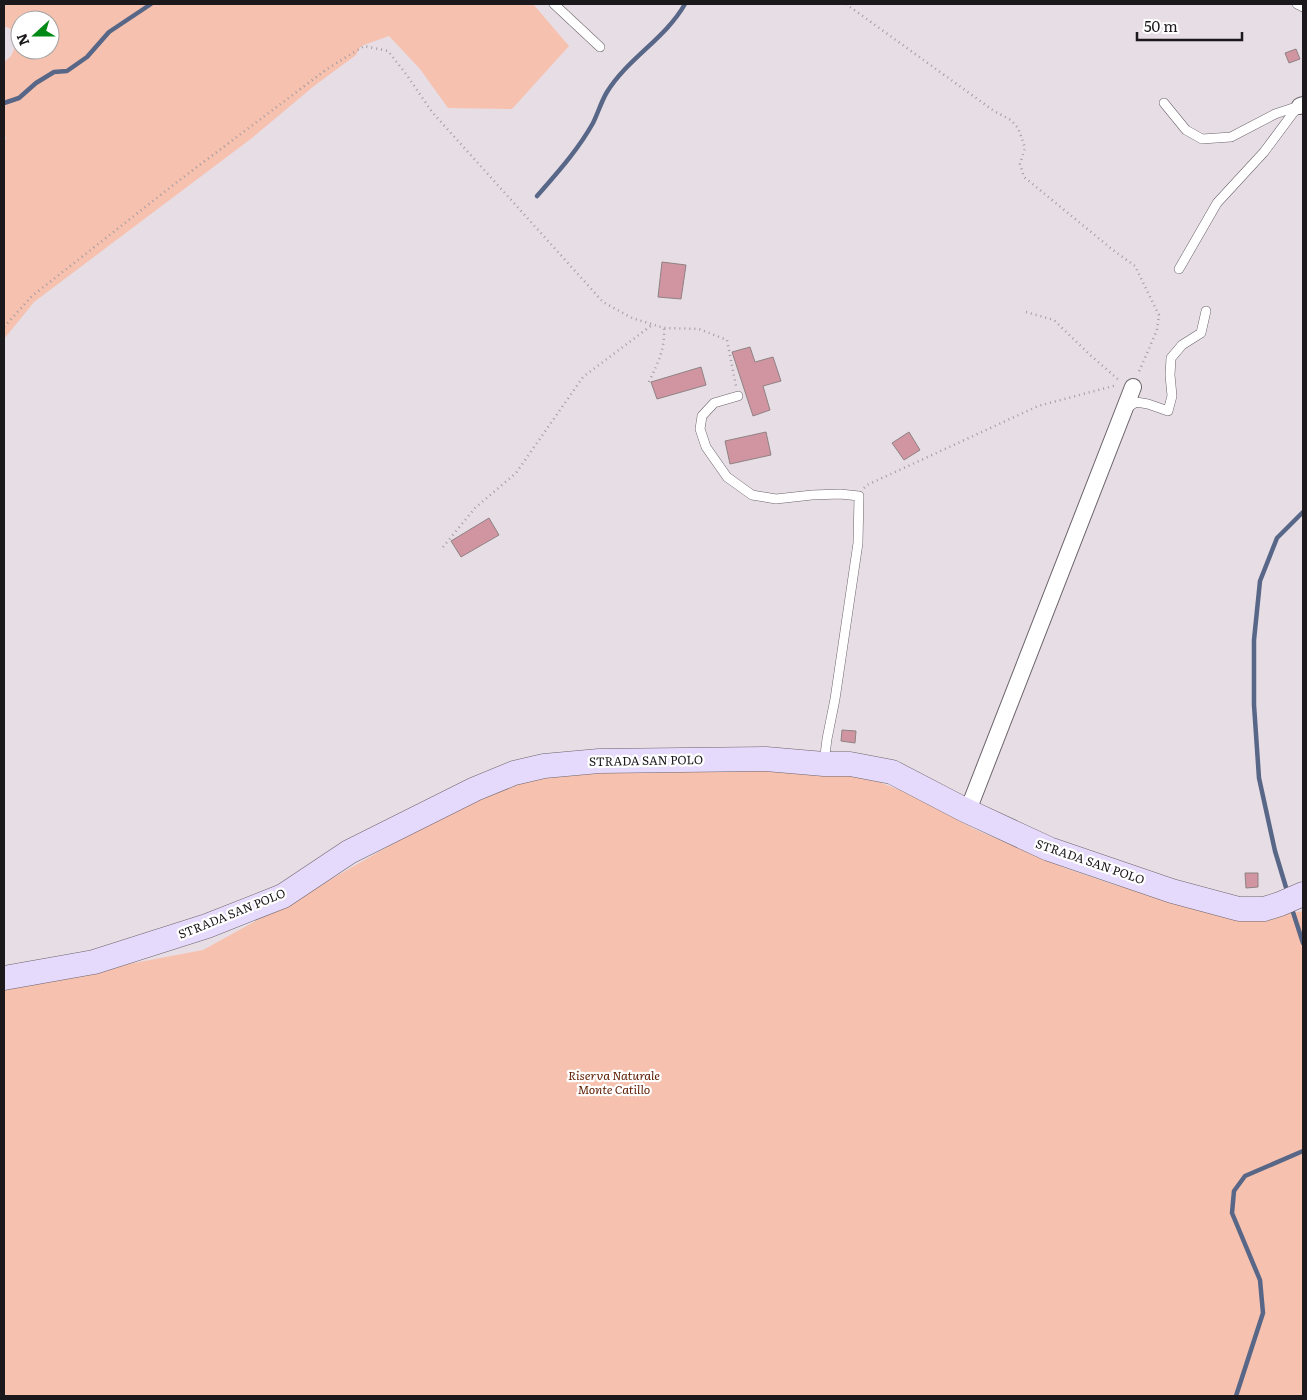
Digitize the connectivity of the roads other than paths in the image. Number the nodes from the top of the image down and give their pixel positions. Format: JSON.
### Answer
{"nodes":[{"id":1,"x":554,"y":4,"type":"edge"},
{"id":2,"x":1297,"y":4,"type":"edge"},
{"id":3,"x":1303,"y":7,"type":"edge"},
{"id":4,"x":600,"y":47,"type":"dead end"},
{"id":5,"x":1164,"y":103,"type":"dead end"},
{"id":6,"x":1301,"y":105,"type":"edge"},
{"id":7,"x":1179,"y":270,"type":"dead end"},
{"id":8,"x":1206,"y":311,"type":"dead end"},
{"id":9,"x":1133,"y":387,"type":"road end"},
{"id":10,"x":738,"y":396,"type":"road end"},
{"id":11,"x":1125,"y":410,"type":"junction"},
{"id":12,"x":824,"y":764,"type":"junction"},
{"id":13,"x":965,"y":810,"type":"junction"},
{"id":14,"x":1293,"y":899,"type":"edge"},
{"id":15,"x":4,"y":978,"type":"edge"}],
"edges":[{"from":1,"to":4,"type":"lane"},
{"from":2,"to":3,"type":"lane"},
{"from":5,"to":6,"type":"lane"},
{"from":6,"to":7,"type":"lane"},
{"from":8,"to":11,"type":"lane"},
{"from":9,"to":11,"type":"street"},
{"from":10,"to":12,"type":"lane"},
{"from":11,"to":13,"type":"street"},
{"from":12,"to":13,"type":"street","name":"STRADA SAN POLO"},
{"from":12,"to":15,"type":"street","name":"STRADA SAN POLO"},
{"from":13,"to":14,"type":"street","name":"STRADA SAN POLO"}]}
